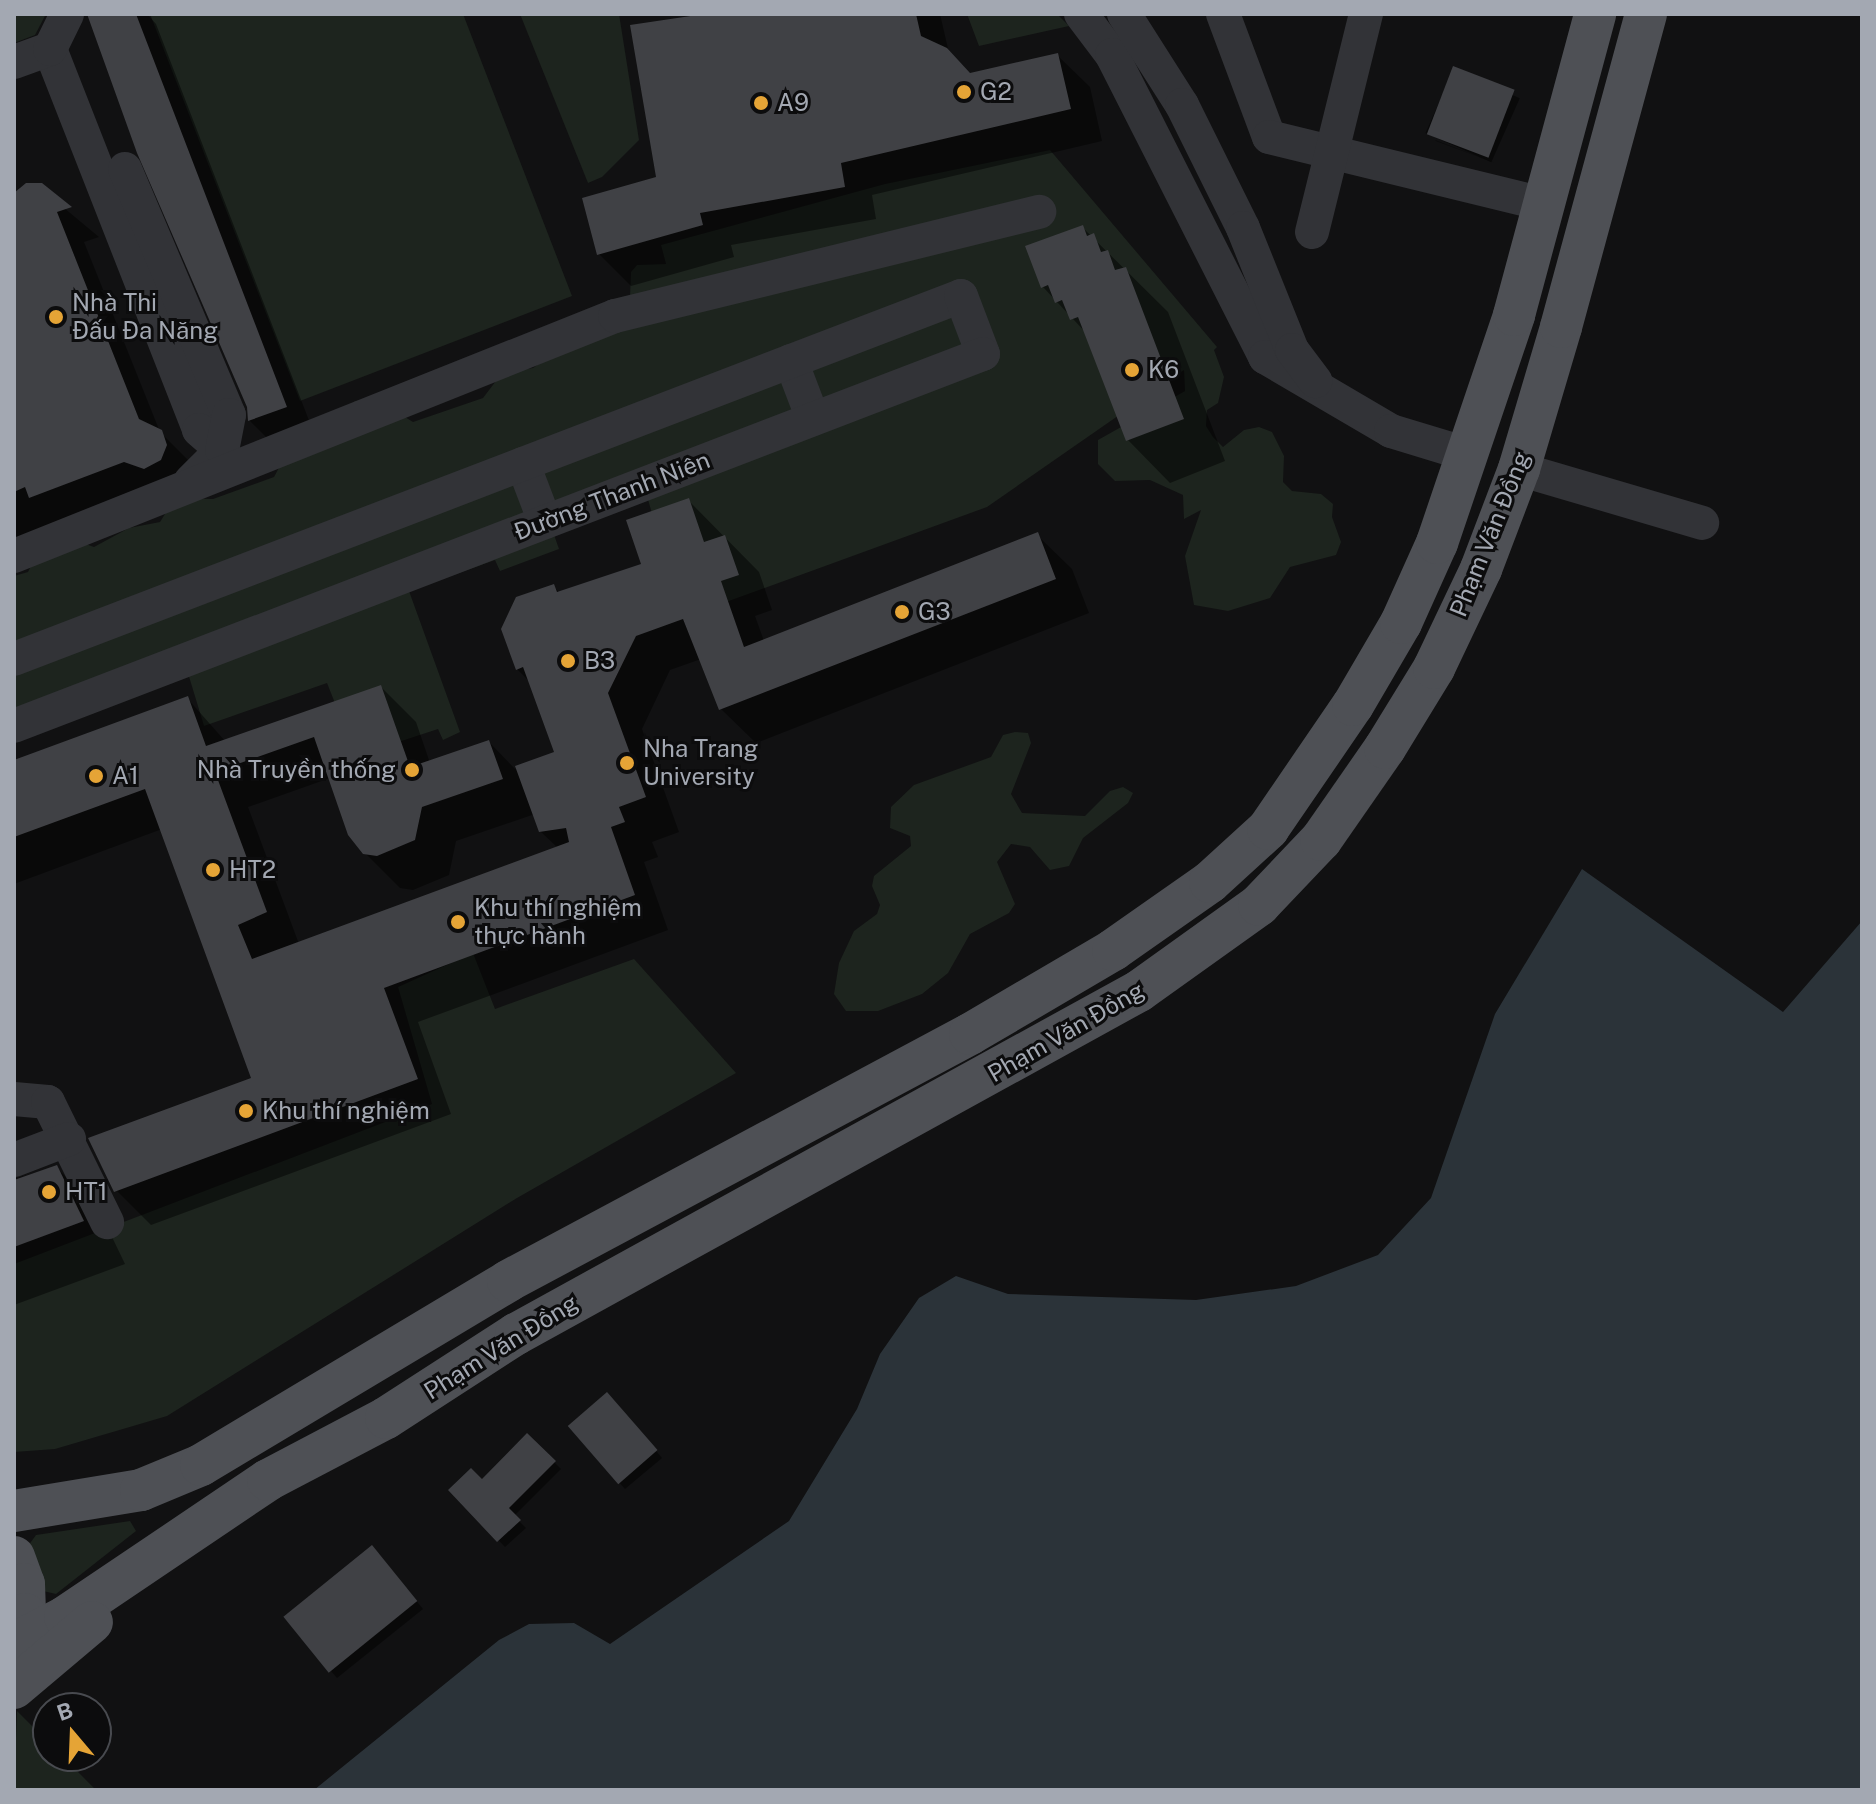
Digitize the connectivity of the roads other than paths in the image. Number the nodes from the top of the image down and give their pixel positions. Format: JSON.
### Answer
{"nodes":[{"id":1,"x":67,"y":14,"type":"edge"},
{"id":2,"x":1081,"y":14,"type":"edge"},
{"id":3,"x":1124,"y":14,"type":"edge"},
{"id":4,"x":1223,"y":14,"type":"edge"},
{"id":5,"x":1366,"y":14,"type":"edge"},
{"id":6,"x":1595,"y":14,"type":"edge"},
{"id":7,"x":1646,"y":14,"type":"edge"},
{"id":8,"x":53,"y":56,"type":"junction"},
{"id":9,"x":14,"y":62,"type":"edge"},
{"id":10,"x":1332,"y":152,"type":"junction"},
{"id":11,"x":1544,"y":204,"type":"junction"},
{"id":12,"x":1039,"y":212,"type":"dead end"},
{"id":13,"x":1243,"y":228,"type":"junction"},
{"id":14,"x":1312,"y":232,"type":"dead end"},
{"id":15,"x":1210,"y":241,"type":"junction"},
{"id":16,"x":791,"y":361,"type":"junction"},
{"id":17,"x":1325,"y":395,"type":"junction"},
{"id":18,"x":813,"y":419,"type":"junction"},
{"id":19,"x":1470,"y":455,"type":"junction"},
{"id":20,"x":523,"y":464,"type":"junction"},
{"id":21,"x":1519,"y":469,"type":"junction"},
{"id":22,"x":183,"y":489,"type":"junction"},
{"id":23,"x":545,"y":522,"type":"junction"},
{"id":24,"x":1702,"y":523,"type":"dead end"},
{"id":25,"x":14,"y":556,"type":"edge"},
{"id":26,"x":14,"y":659,"type":"edge"},
{"id":27,"x":14,"y":726,"type":"edge"},
{"id":28,"x":14,"y":1099,"type":"edge"},
{"id":29,"x":69,"y":1139,"type":"junction"},
{"id":30,"x":14,"y":1160,"type":"edge"},
{"id":31,"x":107,"y":1222,"type":"dead end"},
{"id":32,"x":386,"y":1418,"type":"junction"},
{"id":33,"x":14,"y":1511,"type":"edge"},
{"id":34,"x":14,"y":1557,"type":"edge"},
{"id":35,"x":15,"y":1645,"type":"edge"},
{"id":36,"x":14,"y":1688,"type":"edge"}],
"edges":[{"from":1,"to":8,"type":"street"},
{"from":2,"to":15,"type":"street"},
{"from":3,"to":13,"type":"street"},
{"from":4,"to":10,"type":"street"},
{"from":5,"to":10,"type":"street"},
{"from":6,"to":11,"type":"main road","name":"Phạm Văn Đồng"},
{"from":7,"to":21,"type":"main road","name":"Phạm Văn Đồng"},
{"from":8,"to":9,"type":"street"},
{"from":8,"to":22,"type":"street"},
{"from":10,"to":11,"type":"street"},
{"from":10,"to":14,"type":"street"},
{"from":11,"to":19,"type":"main road","name":"Phạm Văn Đồng"},
{"from":12,"to":22,"type":"street"},
{"from":13,"to":15,"type":"street"},
{"from":13,"to":17,"type":"street"},
{"from":15,"to":17,"type":"street"},
{"from":16,"to":18,"type":"street"},
{"from":16,"to":18,"type":"street","name":"Đường Thanh Niên"},
{"from":16,"to":20,"type":"street"},
{"from":17,"to":19,"type":"street"},
{"from":18,"to":23,"type":"street","name":"Đường Thanh Niên"},
{"from":19,"to":21,"type":"main road"},
{"from":19,"to":33,"type":"main road","name":"Phạm Văn Đồng"},
{"from":20,"to":23,"type":"street"},
{"from":20,"to":26,"type":"street"},
{"from":21,"to":24,"type":"street"},
{"from":21,"to":32,"type":"main road","name":"Phạm Văn Đồng"},
{"from":22,"to":25,"type":"street"},
{"from":23,"to":27,"type":"street","name":"Đường Thanh Niên"},
{"from":28,"to":29,"type":"street"},
{"from":29,"to":30,"type":"street"},
{"from":29,"to":31,"type":"street"},
{"from":32,"to":35,"type":"main road","name":"Phạm Văn Đồng"},
{"from":32,"to":36,"type":"main road"},
{"from":34,"to":35,"type":"main road","name":"Phạm Văn Đồng"}]}
